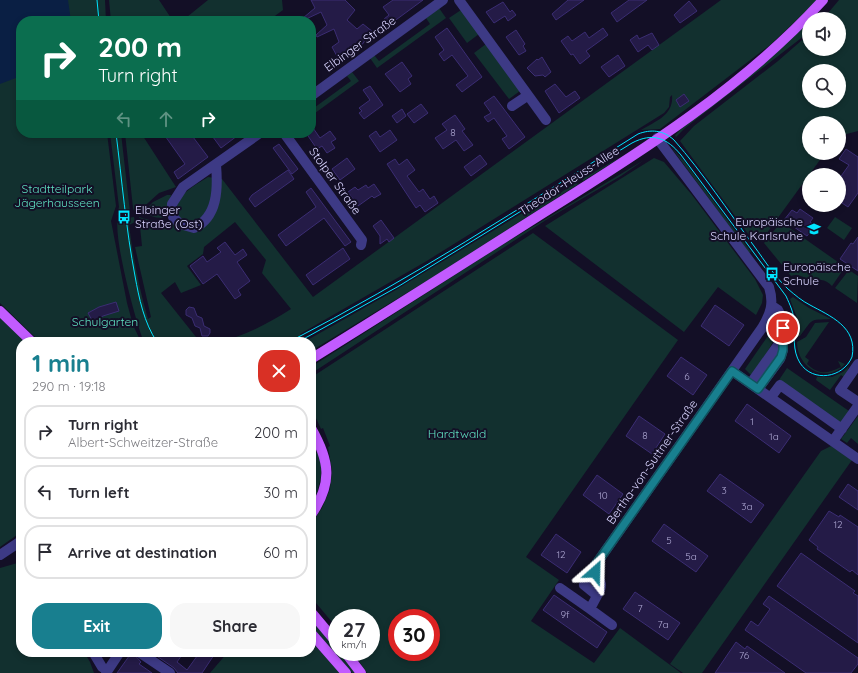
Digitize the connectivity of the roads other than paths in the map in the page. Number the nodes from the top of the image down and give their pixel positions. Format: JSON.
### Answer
{"nodes":[{"id":1,"x":443,"y":0,"type":"edge"},
{"id":2,"x":459,"y":0,"type":"edge"},
{"id":3,"x":823,"y":0,"type":"edge"},
{"id":4,"x":316,"y":92,"type":"edge"},
{"id":5,"x":528,"y":96,"type":"junction"},
{"id":6,"x":512,"y":106,"type":"dead end"},
{"id":7,"x":546,"y":120,"type":"dead end"},
{"id":8,"x":253,"y":138,"type":"edge"},
{"id":9,"x":288,"y":138,"type":"edge"},
{"id":10,"x":657,"y":138,"type":"junction"},
{"id":11,"x":216,"y":165,"type":"junction"},
{"id":12,"x":361,"y":245,"type":"dead end"},
{"id":13,"x":772,"y":306,"type":"junction"},
{"id":14,"x":0,"y":311,"type":"edge"},
{"id":15,"x":27,"y":337,"type":"edge"},
{"id":16,"x":316,"y":356,"type":"edge"},
{"id":17,"x":858,"y":364,"type":"edge"},
{"id":18,"x":732,"y":371,"type":"junction"},
{"id":19,"x":755,"y":386,"type":"junction"},
{"id":20,"x":771,"y":397,"type":"junction"},
{"id":21,"x":858,"y":402,"type":"edge"},
{"id":22,"x":858,"y":406,"type":"edge"},
{"id":23,"x":842,"y":429,"type":"junction"},
{"id":24,"x":316,"y":439,"type":"edge"},
{"id":25,"x":833,"y":441,"type":"junction"},
{"id":26,"x":858,"y":459,"type":"edge"},
{"id":27,"x":316,"y":507,"type":"edge"},
{"id":28,"x":16,"y":544,"type":"edge"},
{"id":29,"x":0,"y":554,"type":"edge"},
{"id":30,"x":594,"y":567,"type":"junction"},
{"id":31,"x":560,"y":588,"type":"dead end"},
{"id":32,"x":598,"y":594,"type":"junction"},
{"id":33,"x":590,"y":608,"type":"junction"},
{"id":34,"x":316,"y":618,"type":"edge"},
{"id":35,"x":612,"y":625,"type":"dead end"},
{"id":36,"x":328,"y":632,"type":"edge"},
{"id":37,"x":316,"y":639,"type":"edge"},
{"id":38,"x":96,"y":657,"type":"edge"},
{"id":39,"x":116,"y":657,"type":"edge"},
{"id":40,"x":146,"y":657,"type":"edge"},
{"id":41,"x":352,"y":661,"type":"edge"},
{"id":42,"x":106,"y":672,"type":"edge"},
{"id":43,"x":170,"y":673,"type":"edge"},
{"id":44,"x":346,"y":673,"type":"edge"},
{"id":45,"x":361,"y":673,"type":"edge"}],
"edges":[{"from":1,"to":4,"type":"street","name":"Elbinger Straße"},
{"from":2,"to":5,"type":"street"},
{"from":3,"to":10,"type":"main road","name":"Theodor-Heuss-Allee"},
{"from":5,"to":6,"type":"street"},
{"from":5,"to":7,"type":"street"},
{"from":8,"to":11,"type":"street"},
{"from":9,"to":12,"type":"street","name":"Stolper Straße"},
{"from":10,"to":13,"type":"street"},
{"from":10,"to":16,"type":"main road","name":"Theodor-Heuss-Allee"},
{"from":11,"to":11,"type":"street"},
{"from":13,"to":18,"type":"street","name":"Bertha-von-Suttner-Straße"},
{"from":13,"to":19,"type":"street"},
{"from":14,"to":15,"type":"main road"},
{"from":17,"to":21,"type":"street"},
{"from":18,"to":19,"type":"street"},
{"from":18,"to":30,"type":"street","name":"Bertha-von-Suttner-Straße"},
{"from":19,"to":20,"type":"street"},
{"from":20,"to":23,"type":"street"},
{"from":20,"to":25,"type":"street"},
{"from":22,"to":23,"type":"street"},
{"from":23,"to":25,"type":"street"},
{"from":24,"to":27,"type":"main road"},
{"from":25,"to":26,"type":"street"},
{"from":28,"to":29,"type":"street"},
{"from":30,"to":32,"type":"street"},
{"from":30,"to":32,"type":"street","name":"Bertha-von-Suttner-Straße"},
{"from":31,"to":33,"type":"street"},
{"from":32,"to":33,"type":"street"},
{"from":33,"to":35,"type":"street"},
{"from":34,"to":36,"type":"main road"},
{"from":37,"to":44,"type":"main road"},
{"from":38,"to":42,"type":"street"},
{"from":39,"to":42,"type":"street"},
{"from":40,"to":43,"type":"street"},
{"from":41,"to":45,"type":"main road"}]}
